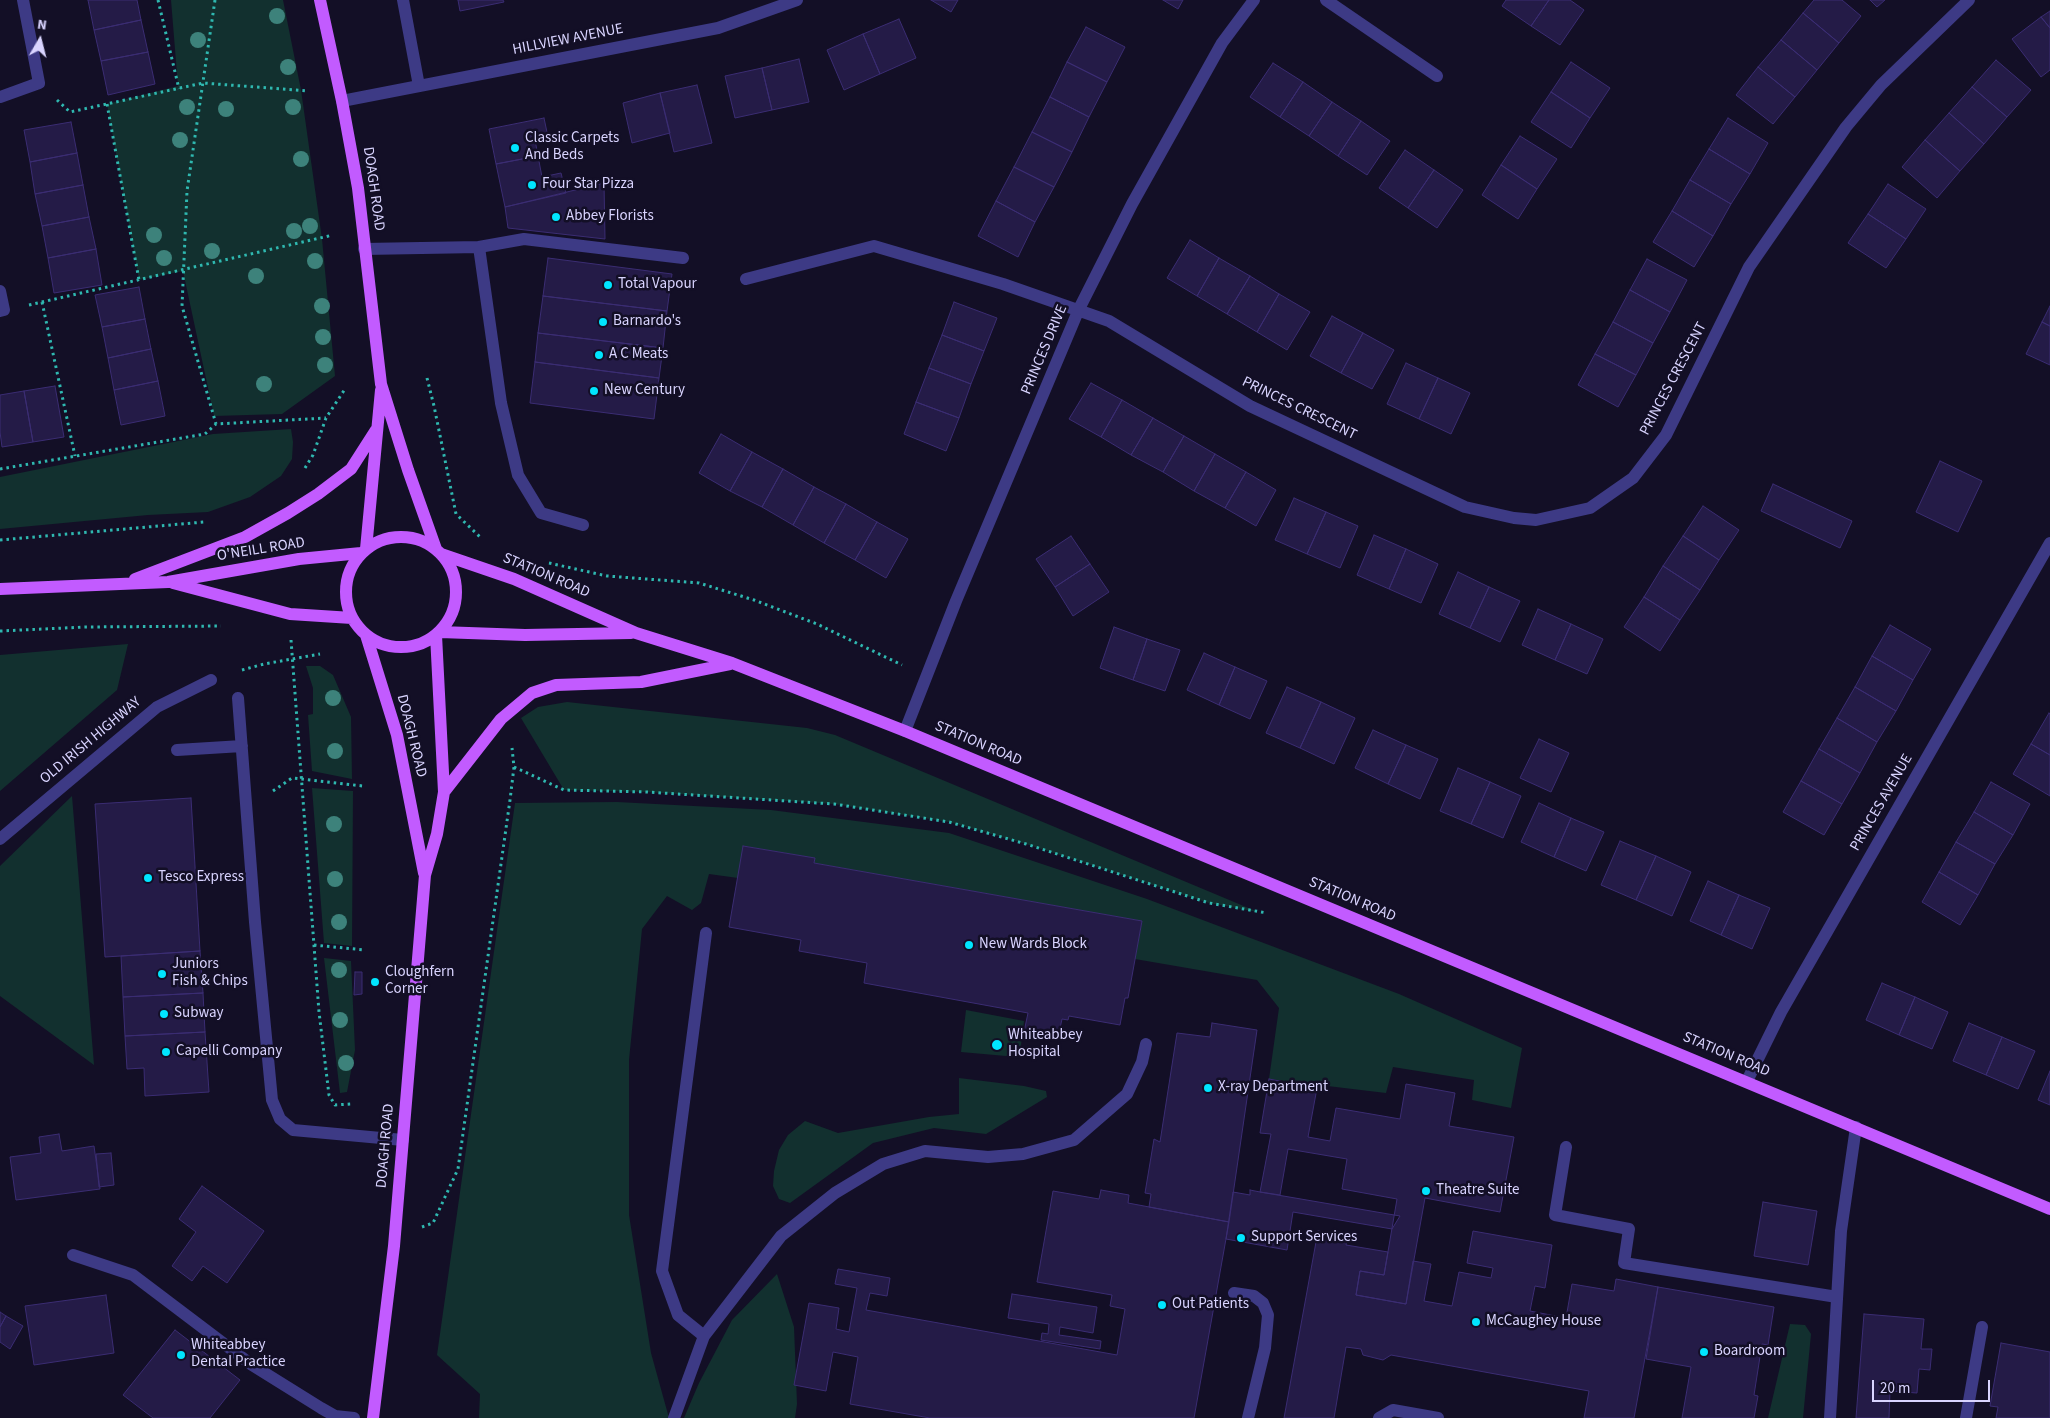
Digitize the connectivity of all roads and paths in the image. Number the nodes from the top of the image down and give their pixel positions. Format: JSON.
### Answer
{"nodes":[{"id":1,"x":23,"y":0,"type":"edge"},
{"id":2,"x":158,"y":0,"type":"edge"},
{"id":3,"x":215,"y":0,"type":"edge"},
{"id":4,"x":320,"y":0,"type":"edge"},
{"id":5,"x":403,"y":0,"type":"edge"},
{"id":6,"x":797,"y":0,"type":"edge"},
{"id":7,"x":1254,"y":0,"type":"edge"},
{"id":8,"x":1326,"y":0,"type":"edge"},
{"id":9,"x":1969,"y":0,"type":"edge"},
{"id":10,"x":1437,"y":76,"type":"dead end"},
{"id":11,"x":39,"y":83,"type":"junction"},
{"id":12,"x":203,"y":83,"type":"junction"},
{"id":13,"x":419,"y":86,"type":"junction"},
{"id":14,"x":179,"y":89,"type":"junction"},
{"id":15,"x":308,"y":91,"type":"dead end"},
{"id":16,"x":0,"y":97,"type":"edge"},
{"id":17,"x":342,"y":101,"type":"junction"},
{"id":18,"x":107,"y":104,"type":"junction"},
{"id":19,"x":333,"y":236,"type":"dead end"},
{"id":20,"x":479,"y":247,"type":"junction"},
{"id":21,"x":364,"y":249,"type":"junction"},
{"id":22,"x":683,"y":258,"type":"dead end"},
{"id":23,"x":183,"y":270,"type":"junction"},
{"id":24,"x":746,"y":279,"type":"dead end"},
{"id":25,"x":139,"y":280,"type":"junction"},
{"id":26,"x":0,"y":291,"type":"edge"},
{"id":27,"x":42,"y":302,"type":"junction"},
{"id":28,"x":1079,"y":309,"type":"junction"},
{"id":29,"x":2,"y":311,"type":"edge"},
{"id":30,"x":427,"y":378,"type":"dead end"},
{"id":31,"x":381,"y":384,"type":"junction"},
{"id":32,"x":344,"y":389,"type":"dead end"},
{"id":33,"x":326,"y":418,"type":"junction"},
{"id":34,"x":216,"y":424,"type":"junction"},
{"id":35,"x":376,"y":430,"type":"junction"},
{"id":36,"x":75,"y":456,"type":"junction"},
{"id":37,"x":0,"y":469,"type":"edge"},
{"id":38,"x":300,"y":475,"type":"dead end"},
{"id":39,"x":205,"y":521,"type":"dead end"},
{"id":40,"x":583,"y":525,"type":"dead end"},
{"id":41,"x":0,"y":540,"type":"edge"},
{"id":42,"x":485,"y":540,"type":"dead end"},
{"id":43,"x":2050,"y":543,"type":"edge"},
{"id":44,"x":363,"y":551,"type":"junction"},
{"id":45,"x":438,"y":552,"type":"junction"},
{"id":46,"x":546,"y":562,"type":"dead end"},
{"id":47,"x":168,"y":582,"type":"junction"},
{"id":48,"x":124,"y":584,"type":"junction"},
{"id":49,"x":0,"y":589,"type":"edge"},
{"id":50,"x":352,"y":618,"type":"junction"},
{"id":51,"x":226,"y":626,"type":"dead end"},
{"id":52,"x":0,"y":631,"type":"edge"},
{"id":53,"x":636,"y":633,"type":"junction"},
{"id":54,"x":438,"y":634,"type":"junction"},
{"id":55,"x":290,"y":635,"type":"dead end"},
{"id":56,"x":366,"y":635,"type":"junction"},
{"id":57,"x":320,"y":654,"type":"dead end"},
{"id":58,"x":291,"y":659,"type":"junction"},
{"id":59,"x":732,"y":663,"type":"junction"},
{"id":60,"x":925,"y":676,"type":"junction"},
{"id":61,"x":211,"y":680,"type":"joint"},
{"id":62,"x":238,"y":698,"type":"dead end"},
{"id":63,"x":501,"y":720,"type":"junction"},
{"id":64,"x":905,"y":732,"type":"junction"},
{"id":65,"x":242,"y":746,"type":"junction"},
{"id":66,"x":177,"y":750,"type":"dead end"},
{"id":67,"x":514,"y":767,"type":"junction"},
{"id":68,"x":301,"y":780,"type":"junction"},
{"id":69,"x":363,"y":786,"type":"dead end"},
{"id":70,"x":272,"y":792,"type":"dead end"},
{"id":71,"x":444,"y":792,"type":"junction"},
{"id":72,"x":0,"y":839,"type":"edge"},
{"id":73,"x":425,"y":875,"type":"junction"},
{"id":74,"x":1268,"y":913,"type":"dead end"},
{"id":75,"x":706,"y":933,"type":"dead end"},
{"id":76,"x":314,"y":945,"type":"junction"},
{"id":77,"x":366,"y":950,"type":"dead end"},
{"id":78,"x":1146,"y":1044,"type":"dead end"},
{"id":79,"x":1747,"y":1081,"type":"junction"},
{"id":80,"x":351,"y":1104,"type":"dead end"},
{"id":81,"x":1856,"y":1127,"type":"junction"},
{"id":82,"x":403,"y":1140,"type":"junction"},
{"id":83,"x":1566,"y":1147,"type":"dead end"},
{"id":84,"x":2050,"y":1208,"type":"edge"},
{"id":85,"x":395,"y":1238,"type":"junction"},
{"id":86,"x":73,"y":1255,"type":"dead end"},
{"id":87,"x":1234,"y":1293,"type":"dead end"},
{"id":88,"x":1837,"y":1297,"type":"junction"},
{"id":89,"x":1982,"y":1327,"type":"dead end"},
{"id":90,"x":704,"y":1336,"type":"junction"},
{"id":91,"x":354,"y":1418,"type":"edge"},
{"id":92,"x":373,"y":1418,"type":"edge"},
{"id":93,"x":674,"y":1418,"type":"edge"},
{"id":94,"x":1248,"y":1418,"type":"edge"},
{"id":95,"x":1379,"y":1418,"type":"edge"},
{"id":96,"x":1438,"y":1418,"type":"edge"},
{"id":97,"x":1830,"y":1418,"type":"edge"},
{"id":98,"x":1966,"y":1418,"type":"edge"}],
"edges":[{"from":1,"to":11,"type":"street"},
{"from":2,"to":14,"type":"path"},
{"from":3,"to":12,"type":"path"},
{"from":4,"to":17,"type":"main road","name":"DOAGH ROAD"},
{"from":5,"to":13,"type":"street"},
{"from":6,"to":13,"type":"street","name":"HILLVIEW AVENUE"},
{"from":7,"to":28,"type":"street","name":"PRINCES DRIVE"},
{"from":8,"to":10,"type":"street"},
{"from":9,"to":28,"type":"street","name":"PRINCES CRESCENT"},
{"from":11,"to":16,"type":"street"},
{"from":11,"to":18,"type":"path"},
{"from":12,"to":14,"type":"path"},
{"from":12,"to":15,"type":"path"},
{"from":12,"to":23,"type":"path"},
{"from":13,"to":17,"type":"street","name":"HILLVIEW AVENUE"},
{"from":14,"to":18,"type":"path"},
{"from":17,"to":21,"type":"main road","name":"DOAGH ROAD"},
{"from":18,"to":25,"type":"path"},
{"from":19,"to":23,"type":"path"},
{"from":20,"to":21,"type":"street"},
{"from":20,"to":22,"type":"street"},
{"from":20,"to":40,"type":"street"},
{"from":21,"to":31,"type":"main road","name":"DOAGH ROAD"},
{"from":23,"to":25,"type":"path"},
{"from":23,"to":34,"type":"path"},
{"from":24,"to":28,"type":"street","name":"PRINCES CRESCENT"},
{"from":25,"to":27,"type":"path"},
{"from":26,"to":29,"type":"street"},
{"from":27,"to":29,"type":"path"},
{"from":27,"to":36,"type":"path"},
{"from":28,"to":60,"type":"street","name":"PRINCES DRIVE"},
{"from":30,"to":42,"type":"path"},
{"from":31,"to":35,"type":"main road","name":"DOAGH ROAD"},
{"from":31,"to":45,"type":"main road","name":"DOAGH ROAD"},
{"from":32,"to":33,"type":"path"},
{"from":33,"to":34,"type":"path"},
{"from":33,"to":38,"type":"path"},
{"from":34,"to":36,"type":"path"},
{"from":35,"to":44,"type":"main road","name":"DOAGH ROAD"},
{"from":35,"to":48,"type":"main road"},
{"from":36,"to":37,"type":"path"},
{"from":39,"to":41,"type":"path"},
{"from":43,"to":79,"type":"street","name":"PRINCES AVENUE"},
{"from":44,"to":45,"type":"main road"},
{"from":44,"to":47,"type":"main road","name":"O'NEILL ROAD"},
{"from":44,"to":50,"type":"main road"},
{"from":45,"to":53,"type":"main road","name":"STATION ROAD"},
{"from":45,"to":54,"type":"main road"},
{"from":46,"to":60,"type":"path"},
{"from":47,"to":48,"type":"main road","name":"O'NEILL ROAD"},
{"from":47,"to":50,"type":"main road","name":"O'NEILL ROAD"},
{"from":48,"to":49,"type":"main road","name":"O'NEILL ROAD"},
{"from":50,"to":56,"type":"main road"},
{"from":51,"to":52,"type":"path"},
{"from":53,"to":54,"type":"main road","name":"STATION ROAD"},
{"from":53,"to":59,"type":"main road","name":"STATION ROAD"},
{"from":54,"to":56,"type":"main road"},
{"from":54,"to":71,"type":"main road","name":"DOAGH ROAD"},
{"from":55,"to":58,"type":"path"},
{"from":56,"to":73,"type":"main road","name":"DOAGH ROAD"},
{"from":57,"to":58,"type":"path"},
{"from":58,"to":61,"type":"path"},
{"from":58,"to":68,"type":"path"},
{"from":59,"to":63,"type":"main road"},
{"from":59,"to":64,"type":"main road","name":"STATION ROAD"},
{"from":60,"to":64,"type":"street","name":"PRINCES DRIVE"},
{"from":61,"to":72,"type":"street","name":"OLD IRISH HIGHWAY"},
{"from":62,"to":65,"type":"street"},
{"from":63,"to":67,"type":"path"},
{"from":63,"to":71,"type":"main road"},
{"from":64,"to":79,"type":"main road","name":"STATION ROAD"},
{"from":65,"to":66,"type":"street"},
{"from":65,"to":82,"type":"street"},
{"from":67,"to":74,"type":"path"},
{"from":67,"to":85,"type":"path"},
{"from":68,"to":69,"type":"path"},
{"from":68,"to":70,"type":"path"},
{"from":68,"to":76,"type":"path"},
{"from":71,"to":73,"type":"main road","name":"DOAGH ROAD"},
{"from":73,"to":82,"type":"main road","name":"DOAGH ROAD"},
{"from":75,"to":90,"type":"street"},
{"from":76,"to":77,"type":"path"},
{"from":76,"to":80,"type":"path"},
{"from":78,"to":90,"type":"street"},
{"from":79,"to":81,"type":"main road","name":"STATION ROAD"},
{"from":81,"to":84,"type":"main road","name":"STATION ROAD"},
{"from":81,"to":88,"type":"street"},
{"from":82,"to":85,"type":"main road","name":"DOAGH ROAD"},
{"from":83,"to":88,"type":"street"},
{"from":85,"to":92,"type":"main road","name":"DOAGH ROAD"},
{"from":86,"to":91,"type":"street"},
{"from":87,"to":94,"type":"street"},
{"from":88,"to":97,"type":"street"},
{"from":89,"to":98,"type":"street"},
{"from":90,"to":93,"type":"street"},
{"from":95,"to":96,"type":"street"}]}
